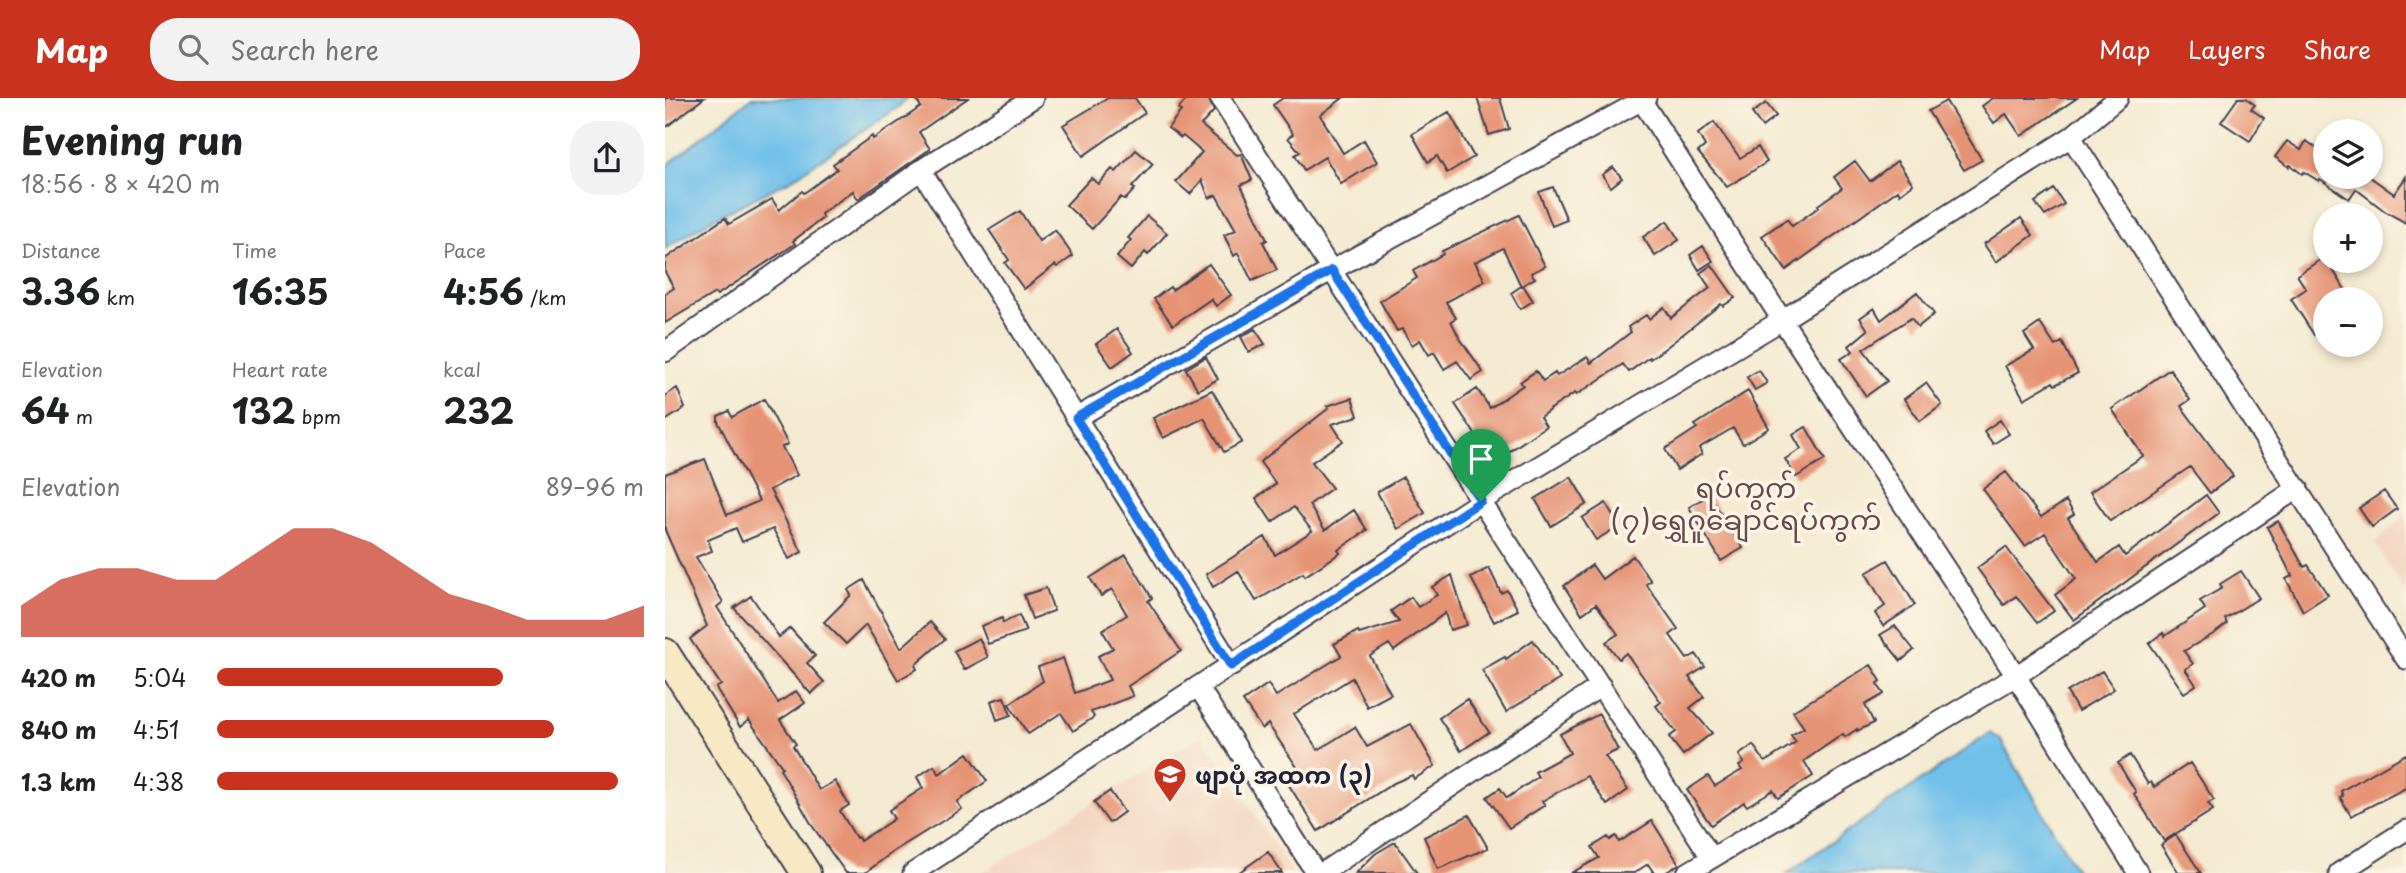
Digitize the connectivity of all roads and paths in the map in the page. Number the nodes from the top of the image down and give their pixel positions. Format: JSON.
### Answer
{"nodes":[{"id":1,"x":1033,"y":98,"type":"edge"},
{"id":2,"x":1220,"y":98,"type":"edge"},
{"id":3,"x":2118,"y":98,"type":"edge"},
{"id":4,"x":1643,"y":99,"type":"edge"},
{"id":5,"x":2071,"y":137,"type":"junction"},
{"id":6,"x":921,"y":170,"type":"junction"},
{"id":7,"x":1332,"y":270,"type":"junction"},
{"id":8,"x":1782,"y":320,"type":"junction"},
{"id":9,"x":665,"y":352,"type":"edge"},
{"id":10,"x":1076,"y":418,"type":"junction"},
{"id":11,"x":2298,"y":488,"type":"junction"},
{"id":12,"x":1481,"y":501,"type":"junction"},
{"id":13,"x":665,"y":653,"type":"edge"},
{"id":14,"x":2406,"y":659,"type":"edge"},
{"id":15,"x":1231,"y":666,"type":"junction"},
{"id":16,"x":2016,"y":676,"type":"junction"},
{"id":17,"x":1601,"y":686,"type":"junction"},
{"id":18,"x":1199,"y":688,"type":"junction"},
{"id":19,"x":2406,"y":830,"type":"edge"},
{"id":20,"x":1711,"y":857,"type":"junction"},
{"id":21,"x":806,"y":873,"type":"edge"},
{"id":22,"x":913,"y":873,"type":"edge"},
{"id":23,"x":1316,"y":873,"type":"edge"},
{"id":24,"x":1322,"y":873,"type":"edge"},
{"id":25,"x":1687,"y":873,"type":"edge"},
{"id":26,"x":2138,"y":873,"type":"edge"},
{"id":27,"x":2339,"y":873,"type":"edge"}],
"edges":[{"from":1,"to":6,"type":"street"},
{"from":2,"to":7,"type":"street"},
{"from":3,"to":5,"type":"street"},
{"from":4,"to":7,"type":"street"},
{"from":4,"to":8,"type":"street"},
{"from":5,"to":8,"type":"street"},
{"from":5,"to":11,"type":"street"},
{"from":6,"to":9,"type":"street"},
{"from":6,"to":10,"type":"street"},
{"from":7,"to":10,"type":"street"},
{"from":7,"to":12,"type":"street"},
{"from":8,"to":12,"type":"street"},
{"from":8,"to":16,"type":"street"},
{"from":10,"to":15,"type":"street"},
{"from":11,"to":14,"type":"street"},
{"from":11,"to":16,"type":"street"},
{"from":12,"to":15,"type":"street"},
{"from":12,"to":17,"type":"street"},
{"from":13,"to":21,"type":"street"},
{"from":15,"to":18,"type":"street"},
{"from":16,"to":20,"type":"street"},
{"from":16,"to":26,"type":"street"},
{"from":17,"to":20,"type":"street"},
{"from":17,"to":24,"type":"street"},
{"from":18,"to":22,"type":"street"},
{"from":18,"to":23,"type":"street"},
{"from":19,"to":27,"type":"street"},
{"from":20,"to":25,"type":"street"}]}
